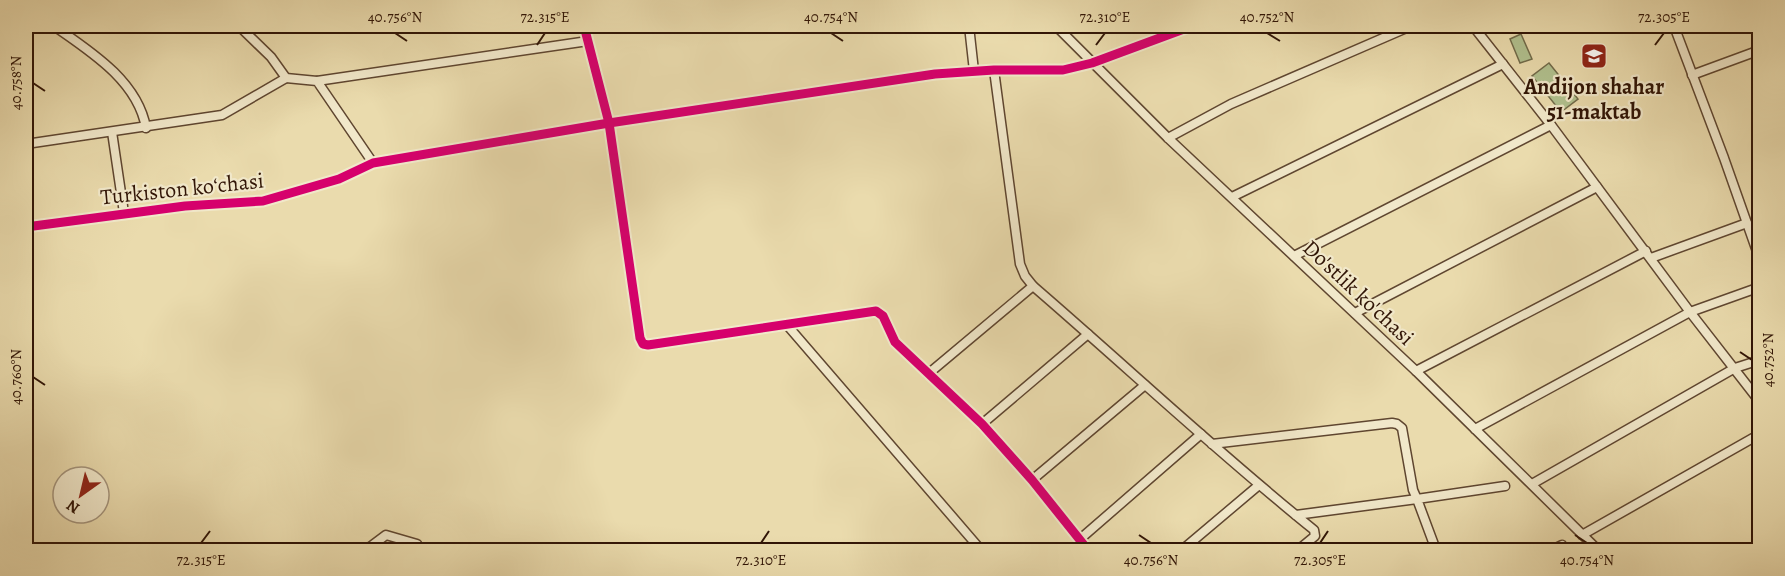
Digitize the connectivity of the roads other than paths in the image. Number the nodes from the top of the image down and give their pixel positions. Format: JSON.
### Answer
{"nodes":[{"id":1,"x":54,"y":26,"type":"edge"},
{"id":2,"x":239,"y":26,"type":"edge"},
{"id":3,"x":584,"y":26,"type":"edge"},
{"id":4,"x":969,"y":26,"type":"edge"},
{"id":5,"x":1056,"y":26,"type":"edge"},
{"id":6,"x":1192,"y":26,"type":"edge"},
{"id":7,"x":1411,"y":26,"type":"edge"},
{"id":8,"x":1473,"y":26,"type":"edge"},
{"id":9,"x":1674,"y":26,"type":"edge"},
{"id":10,"x":588,"y":41,"type":"junction"},
{"id":11,"x":1758,"y":51,"type":"edge"},
{"id":12,"x":1092,"y":63,"type":"junction"},
{"id":13,"x":1760,"y":63,"type":"edge"},
{"id":14,"x":1503,"y":64,"type":"junction"},
{"id":15,"x":994,"y":70,"type":"junction"},
{"id":16,"x":974,"y":71,"type":"junction"},
{"id":17,"x":1692,"y":75,"type":"junction"},
{"id":18,"x":286,"y":78,"type":"junction"},
{"id":19,"x":317,"y":81,"type":"junction"},
{"id":20,"x":609,"y":123,"type":"junction"},
{"id":21,"x":1551,"y":125,"type":"junction"},
{"id":22,"x":146,"y":128,"type":"junction"},
{"id":23,"x":112,"y":132,"type":"junction"},
{"id":24,"x":1168,"y":138,"type":"junction"},
{"id":25,"x":26,"y":144,"type":"edge"},
{"id":26,"x":373,"y":163,"type":"junction"},
{"id":27,"x":1597,"y":187,"type":"junction"},
{"id":28,"x":1232,"y":197,"type":"junction"},
{"id":29,"x":124,"y":213,"type":"junction"},
{"id":30,"x":1747,"y":224,"type":"junction"},
{"id":31,"x":26,"y":227,"type":"edge"},
{"id":32,"x":1648,"y":254,"type":"junction"},
{"id":33,"x":1294,"y":256,"type":"junction"},
{"id":34,"x":1760,"y":260,"type":"edge"},
{"id":35,"x":1033,"y":286,"type":"junction"},
{"id":36,"x":1760,"y":287,"type":"edge"},
{"id":37,"x":1690,"y":312,"type":"junction"},
{"id":38,"x":1355,"y":313,"type":"junction"},
{"id":39,"x":787,"y":325,"type":"junction"},
{"id":40,"x":1088,"y":334,"type":"junction"},
{"id":41,"x":1760,"y":360,"type":"edge"},
{"id":42,"x":1735,"y":368,"type":"junction"},
{"id":43,"x":1416,"y":371,"type":"junction"},
{"id":44,"x":928,"y":374,"type":"junction"},
{"id":45,"x":1145,"y":386,"type":"junction"},
{"id":46,"x":1760,"y":402,"type":"edge"},
{"id":47,"x":982,"y":424,"type":"junction"},
{"id":48,"x":1475,"y":429,"type":"junction"},
{"id":49,"x":1201,"y":434,"type":"junction"},
{"id":50,"x":1760,"y":434,"type":"edge"},
{"id":51,"x":1212,"y":444,"type":"junction"},
{"id":52,"x":1032,"y":480,"type":"junction"},
{"id":53,"x":1532,"y":484,"type":"junction"},
{"id":54,"x":1259,"y":485,"type":"junction"},
{"id":55,"x":1505,"y":486,"type":"dead end"},
{"id":56,"x":1417,"y":499,"type":"junction"},
{"id":57,"x":1296,"y":515,"type":"junction"},
{"id":58,"x":1582,"y":535,"type":"junction"},
{"id":59,"x":1079,"y":540,"type":"junction"},
{"id":60,"x":417,"y":544,"type":"dead end"},
{"id":61,"x":1562,"y":544,"type":"dead end"},
{"id":62,"x":366,"y":550,"type":"edge"},
{"id":63,"x":981,"y":550,"type":"edge"},
{"id":64,"x":1088,"y":550,"type":"edge"},
{"id":65,"x":1182,"y":550,"type":"edge"},
{"id":66,"x":1298,"y":550,"type":"edge"},
{"id":67,"x":1436,"y":550,"type":"edge"},
{"id":68,"x":1552,"y":550,"type":"edge"},
{"id":69,"x":1598,"y":550,"type":"edge"}],
"edges":[{"from":1,"to":22,"type":"street"},
{"from":2,"to":18,"type":"street"},
{"from":3,"to":10,"type":"street"},
{"from":4,"to":16,"type":"street"},
{"from":5,"to":12,"type":"street","name":"Do'stlik ko'chasi"},
{"from":6,"to":12,"type":"street","name":"Turkiston koʻchasi"},
{"from":7,"to":24,"type":"street"},
{"from":8,"to":14,"type":"street"},
{"from":9,"to":17,"type":"street"},
{"from":10,"to":19,"type":"street"},
{"from":10,"to":20,"type":"street"},
{"from":11,"to":13,"type":"street"},
{"from":11,"to":17,"type":"street"},
{"from":12,"to":15,"type":"street","name":"Turkiston koʻchasi"},
{"from":12,"to":24,"type":"street","name":"Do'stlik ko'chasi"},
{"from":14,"to":21,"type":"street"},
{"from":14,"to":28,"type":"street"},
{"from":15,"to":16,"type":"street","name":"Turkiston koʻchasi"},
{"from":15,"to":35,"type":"street"},
{"from":16,"to":20,"type":"street","name":"Turkiston koʻchasi"},
{"from":17,"to":30,"type":"street"},
{"from":18,"to":19,"type":"street"},
{"from":18,"to":22,"type":"street"},
{"from":19,"to":26,"type":"street"},
{"from":20,"to":26,"type":"street","name":"Turkiston koʻchasi"},
{"from":20,"to":39,"type":"street"},
{"from":21,"to":27,"type":"street"},
{"from":21,"to":33,"type":"street"},
{"from":22,"to":23,"type":"street"},
{"from":23,"to":25,"type":"street"},
{"from":23,"to":29,"type":"street"},
{"from":24,"to":28,"type":"street","name":"Do'stlik ko'chasi"},
{"from":26,"to":29,"type":"street","name":"Turkiston koʻchasi"},
{"from":27,"to":32,"type":"street"},
{"from":27,"to":38,"type":"street"},
{"from":28,"to":33,"type":"street","name":"Do'stlik ko'chasi"},
{"from":29,"to":31,"type":"street","name":"Turkiston koʻchasi"},
{"from":30,"to":32,"type":"street"},
{"from":30,"to":34,"type":"street"},
{"from":32,"to":37,"type":"street"},
{"from":32,"to":43,"type":"street"},
{"from":33,"to":38,"type":"street","name":"Do'stlik ko'chasi"},
{"from":35,"to":40,"type":"street"},
{"from":35,"to":44,"type":"street"},
{"from":36,"to":37,"type":"street"},
{"from":37,"to":42,"type":"street"},
{"from":37,"to":48,"type":"street"},
{"from":38,"to":43,"type":"street","name":"Do'stlik ko'chasi"},
{"from":39,"to":44,"type":"street"},
{"from":39,"to":63,"type":"street"},
{"from":40,"to":45,"type":"street"},
{"from":40,"to":47,"type":"street"},
{"from":41,"to":42,"type":"street"},
{"from":42,"to":46,"type":"street"},
{"from":42,"to":53,"type":"street"},
{"from":43,"to":48,"type":"street","name":"Do'stlik ko'chasi"},
{"from":44,"to":47,"type":"street"},
{"from":45,"to":49,"type":"street"},
{"from":45,"to":52,"type":"street"},
{"from":47,"to":52,"type":"street"},
{"from":48,"to":53,"type":"street","name":"Do'stlik ko'chasi"},
{"from":49,"to":51,"type":"street"},
{"from":49,"to":59,"type":"street"},
{"from":50,"to":58,"type":"street"},
{"from":51,"to":54,"type":"street"},
{"from":51,"to":56,"type":"street"},
{"from":52,"to":59,"type":"street"},
{"from":53,"to":58,"type":"street","name":"Do'stlik ko'chasi"},
{"from":54,"to":57,"type":"street"},
{"from":54,"to":65,"type":"street"},
{"from":55,"to":56,"type":"street"},
{"from":56,"to":57,"type":"street"},
{"from":56,"to":67,"type":"street"},
{"from":57,"to":66,"type":"street"},
{"from":58,"to":69,"type":"street","name":"Do'stlik ko'chasi"},
{"from":59,"to":64,"type":"street"},
{"from":60,"to":62,"type":"street"},
{"from":61,"to":68,"type":"street"}]}
